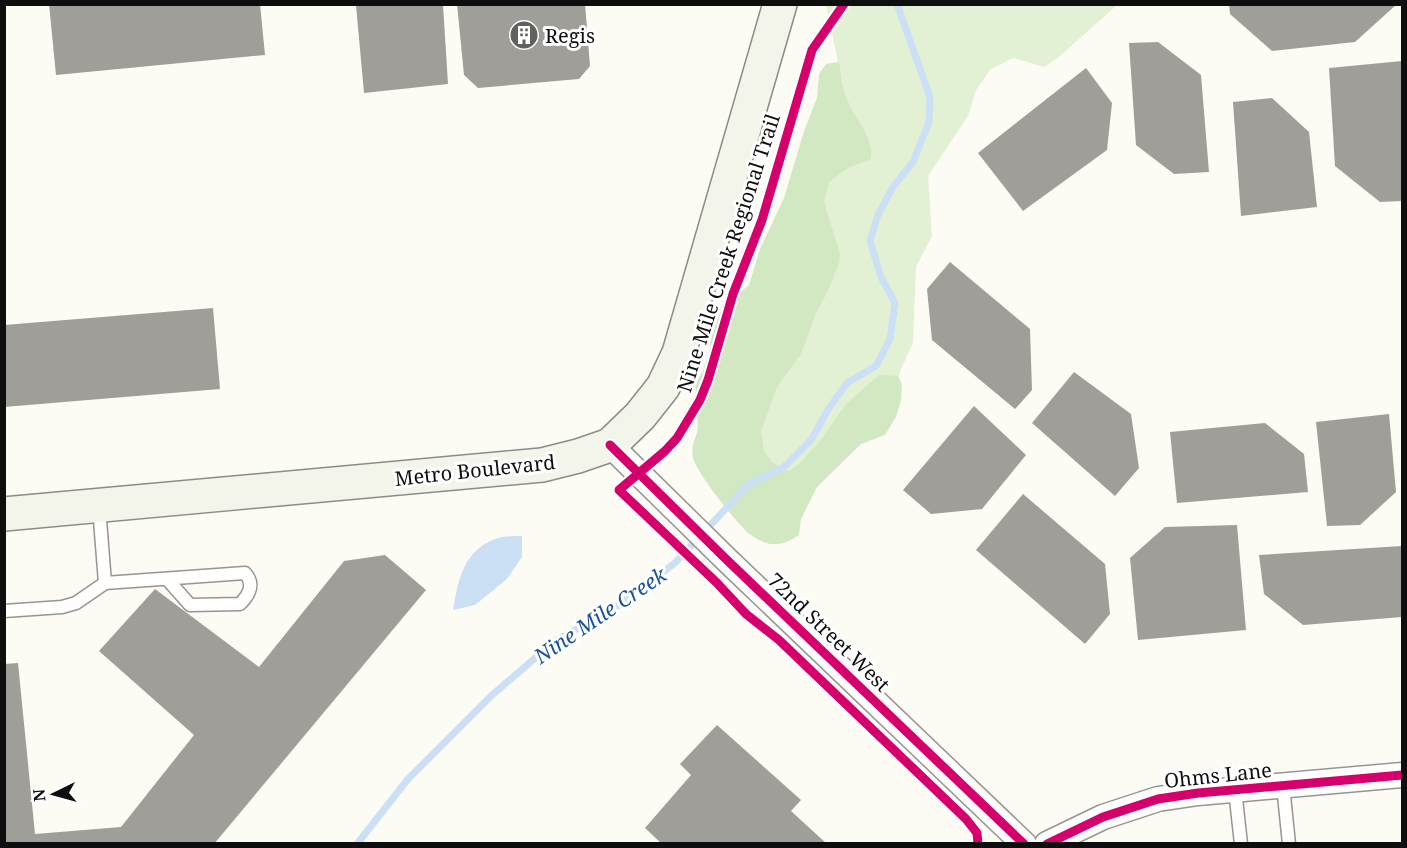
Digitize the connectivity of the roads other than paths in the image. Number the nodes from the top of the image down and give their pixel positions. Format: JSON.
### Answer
{"nodes":[{"id":1,"x":780,"y":4,"type":"edge"},
{"id":2,"x":610,"y":445,"type":"junction"},
{"id":3,"x":99,"y":506,"type":"junction"},
{"id":4,"x":4,"y":514,"type":"edge"},
{"id":5,"x":167,"y":579,"type":"junction"},
{"id":6,"x":105,"y":583,"type":"junction"},
{"id":7,"x":4,"y":611,"type":"edge"},
{"id":8,"x":1402,"y":775,"type":"edge"},
{"id":9,"x":1283,"y":786,"type":"junction"},
{"id":10,"x":1235,"y":790,"type":"junction"},
{"id":11,"x":1024,"y":843,"type":"edge"},
{"id":12,"x":1047,"y":843,"type":"edge"},
{"id":13,"x":1241,"y":843,"type":"edge"},
{"id":14,"x":1289,"y":843,"type":"edge"}],
"edges":[{"from":1,"to":2,"type":"street","name":"Metro Boulevard"},
{"from":2,"to":3,"type":"street","name":"Metro Boulevard"},
{"from":2,"to":11,"type":"street","name":"72nd Street West"},
{"from":3,"to":4,"type":"street","name":"Metro Boulevard"},
{"from":3,"to":6,"type":"lane"},
{"from":5,"to":5,"type":"lane"},
{"from":5,"to":6,"type":"lane"},
{"from":6,"to":7,"type":"lane"},
{"from":8,"to":9,"type":"street","name":"Ohms Lane"},
{"from":9,"to":10,"type":"street","name":"Ohms Lane"},
{"from":9,"to":14,"type":"lane"},
{"from":10,"to":12,"type":"street","name":"Ohms Lane"},
{"from":10,"to":13,"type":"lane"}]}
